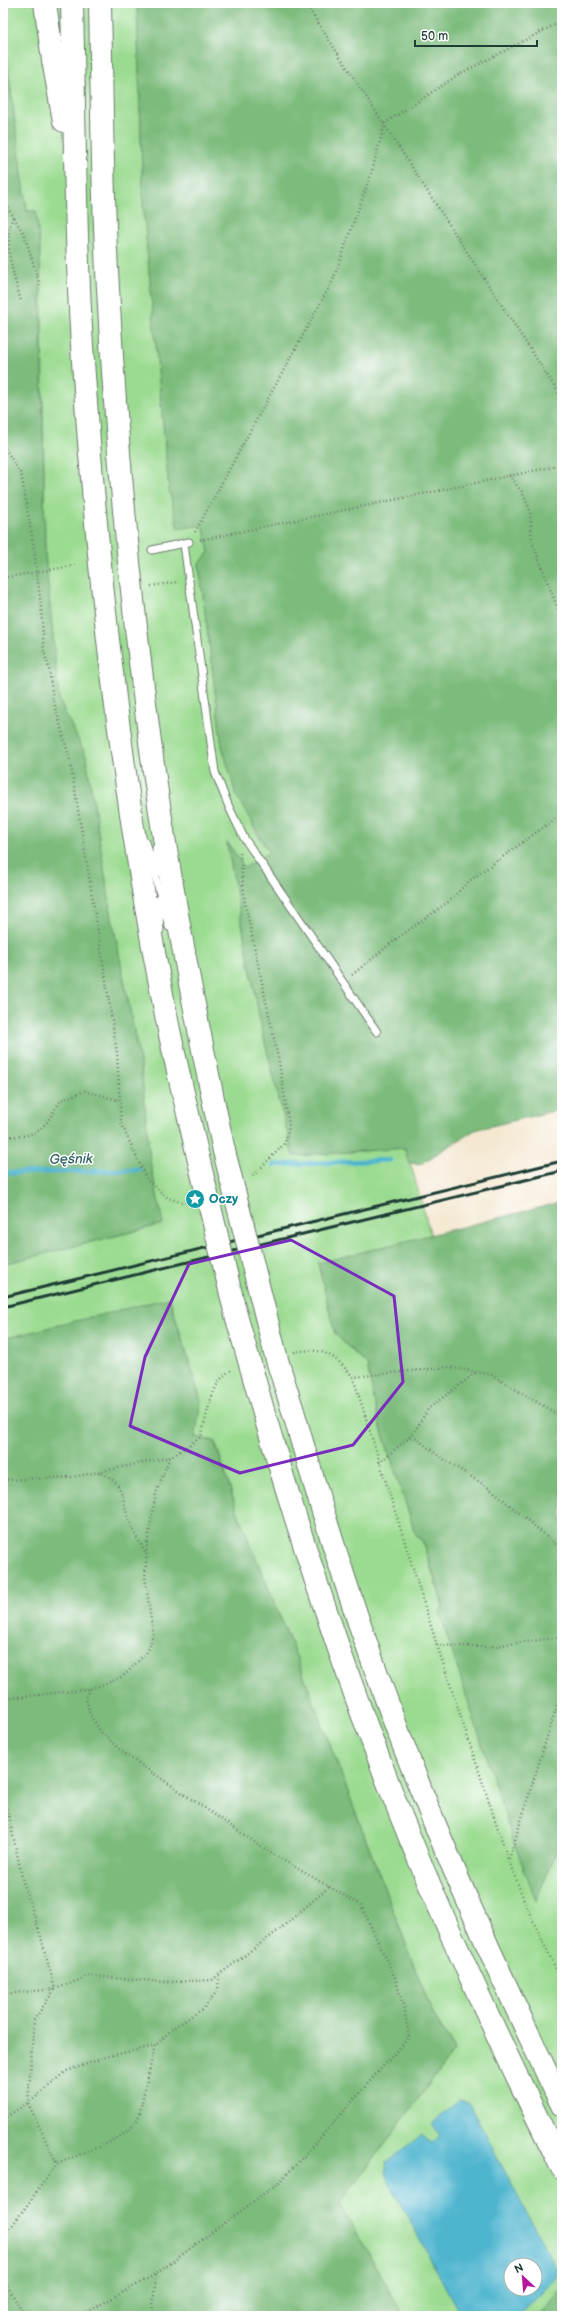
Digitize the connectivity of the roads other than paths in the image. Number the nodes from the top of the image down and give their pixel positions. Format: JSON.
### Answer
{"nodes":[{"id":1,"x":45,"y":3,"type":"edge"},
{"id":2,"x":72,"y":3,"type":"edge"},
{"id":3,"x":100,"y":3,"type":"edge"},
{"id":4,"x":75,"y":182,"type":"junction"},
{"id":5,"x":152,"y":550,"type":"dead end"},
{"id":6,"x":152,"y":756,"type":"junction"},
{"id":7,"x":124,"y":759,"type":"junction"},
{"id":8,"x":157,"y":886,"type":"junction"},
{"id":9,"x":161,"y":942,"type":"dead end"},
{"id":10,"x":162,"y":950,"type":"dead end"},
{"id":11,"x":196,"y":1017,"type":"junction"},
{"id":12,"x":167,"y":1021,"type":"junction"},
{"id":13,"x":377,"y":1032,"type":"dead end"},
{"id":14,"x":562,"y":2105,"type":"edge"},
{"id":15,"x":562,"y":2168,"type":"edge"}],
"edges":[{"from":1,"to":4,"type":"highway"},
{"from":2,"to":4,"type":"highway"},
{"from":3,"to":6,"type":"highway"},
{"from":4,"to":7,"type":"highway"},
{"from":5,"to":13,"type":"lane"},
{"from":6,"to":8,"type":"lane"},
{"from":6,"to":11,"type":"highway"},
{"from":7,"to":8,"type":"lane"},
{"from":7,"to":12,"type":"highway"},
{"from":8,"to":9,"type":"lane"},
{"from":8,"to":11,"type":"lane"},
{"from":10,"to":12,"type":"lane"},
{"from":11,"to":14,"type":"highway","bridge":true},
{"from":12,"to":15,"type":"highway","bridge":true}]}
